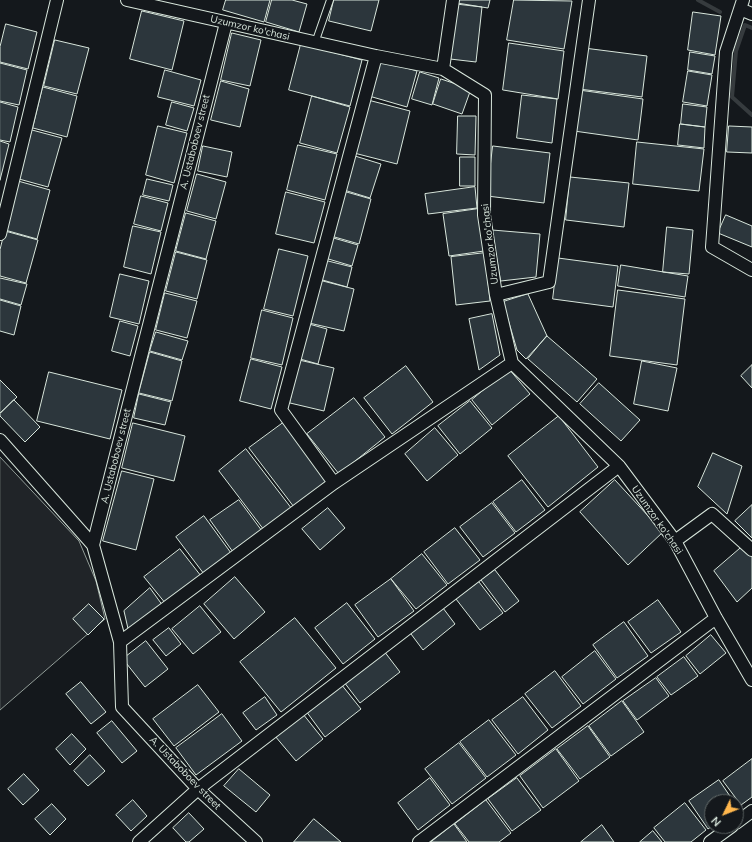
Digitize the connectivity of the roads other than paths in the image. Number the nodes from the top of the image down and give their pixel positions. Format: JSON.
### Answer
{"nodes":[{"id":1,"x":57,"y":0,"type":"edge"},
{"id":2,"x":330,"y":0,"type":"edge"},
{"id":3,"x":453,"y":0,"type":"edge"},
{"id":4,"x":589,"y":0,"type":"edge"},
{"id":5,"x":133,"y":1,"type":"edge"},
{"id":6,"x":741,"y":4,"type":"edge"},
{"id":7,"x":752,"y":14,"type":"edge"},
{"id":8,"x":226,"y":23,"type":"junction"},
{"id":9,"x":315,"y":43,"type":"junction"},
{"id":10,"x":376,"y":56,"type":"junction"},
{"id":11,"x":443,"y":69,"type":"junction"},
{"id":12,"x":3,"y":209,"type":"edge"},
{"id":13,"x":0,"y":234,"type":"edge"},
{"id":14,"x":752,"y":270,"type":"edge"},
{"id":15,"x":496,"y":295,"type":"junction"},
{"id":16,"x":512,"y":364,"type":"junction"},
{"id":17,"x":0,"y":440,"type":"edge"},
{"id":18,"x":618,"y":466,"type":"junction"},
{"id":19,"x":334,"y":483,"type":"junction"},
{"id":20,"x":675,"y":541,"type":"junction"},
{"id":21,"x":93,"y":545,"type":"junction"},
{"id":22,"x":752,"y":550,"type":"edge"},
{"id":23,"x":716,"y":618,"type":"junction"},
{"id":24,"x":120,"y":642,"type":"junction"},
{"id":25,"x":752,"y":680,"type":"edge"},
{"id":26,"x":198,"y":789,"type":"junction"},
{"id":27,"x":721,"y":834,"type":"edge"},
{"id":28,"x":139,"y":842,"type":"edge"},
{"id":29,"x":256,"y":842,"type":"edge"},
{"id":30,"x":419,"y":842,"type":"edge"},
{"id":31,"x":710,"y":842,"type":"edge"}],
"edges":[{"from":1,"to":12,"type":"street"},
{"from":2,"to":9,"type":"lane"},
{"from":3,"to":11,"type":"street"},
{"from":4,"to":15,"type":"street"},
{"from":5,"to":8,"type":"street","name":"Uzumzor ko'chasi"},
{"from":6,"to":7,"type":"street"},
{"from":6,"to":14,"type":"street"},
{"from":8,"to":9,"type":"street","name":"Uzumzor ko'chasi"},
{"from":8,"to":21,"type":"street","name":"A. Ustaboboev street"},
{"from":9,"to":10,"type":"street","name":"Uzumzor ko'chasi"},
{"from":10,"to":11,"type":"street","name":"Uzumzor ko'chasi"},
{"from":10,"to":19,"type":"street"},
{"from":11,"to":15,"type":"street","name":"Uzumzor ko'chasi"},
{"from":12,"to":13,"type":"street"},
{"from":15,"to":16,"type":"street","name":"Uzumzor ko'chasi"},
{"from":16,"to":18,"type":"street","name":"Uzumzor ko'chasi"},
{"from":16,"to":19,"type":"street"},
{"from":17,"to":21,"type":"street"},
{"from":18,"to":20,"type":"street","name":"Uzumzor ko'chasi"},
{"from":18,"to":26,"type":"street"},
{"from":19,"to":24,"type":"street"},
{"from":20,"to":22,"type":"street"},
{"from":20,"to":23,"type":"street","name":"Uzumzor ko'chasi"},
{"from":21,"to":24,"type":"street","name":"A. Ustaboboev street"},
{"from":23,"to":25,"type":"street","name":"Uzumzor ko'chasi"},
{"from":23,"to":30,"type":"street"},
{"from":24,"to":26,"type":"street","name":"A. Ustaboboev street"},
{"from":26,"to":28,"type":"street"},
{"from":26,"to":29,"type":"street","name":"A. Ustaboboev street"},
{"from":27,"to":31,"type":"street"}]}
